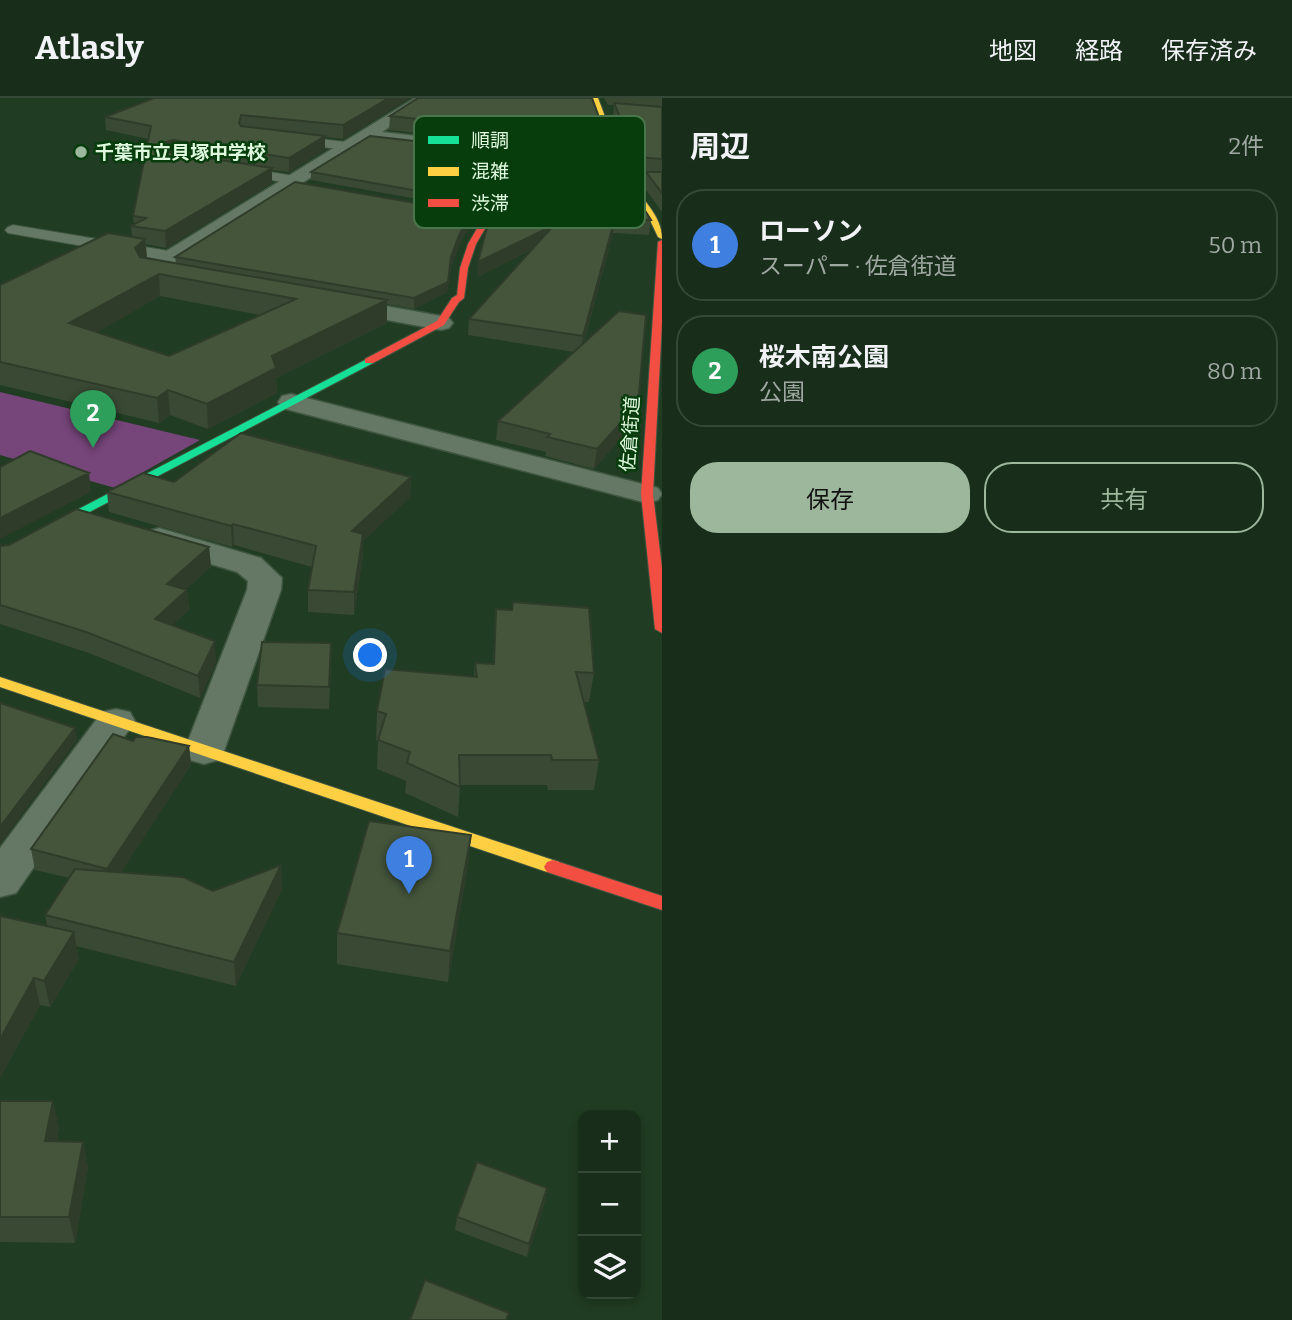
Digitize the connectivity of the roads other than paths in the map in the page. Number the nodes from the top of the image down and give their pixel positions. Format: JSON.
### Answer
{"nodes":[{"id":1,"x":393,"y":99,"type":"edge"},
{"id":2,"x":422,"y":100,"type":"edge"},
{"id":3,"x":271,"y":137,"type":"edge"},
{"id":4,"x":355,"y":140,"type":"junction"},
{"id":5,"x":414,"y":144,"type":"edge"},
{"id":6,"x":215,"y":167,"type":"edge"},
{"id":7,"x":293,"y":181,"type":"junction"},
{"id":8,"x":316,"y":188,"type":"edge"},
{"id":9,"x":645,"y":202,"type":"edge"},
{"id":10,"x":657,"y":216,"type":"edge"},
{"id":11,"x":477,"y":228,"type":"edge"},
{"id":12,"x":13,"y":230,"type":"dead end"},
{"id":13,"x":662,"y":239,"type":"edge"},
{"id":14,"x":169,"y":256,"type":"junction"},
{"id":15,"x":203,"y":280,"type":"edge"},
{"id":16,"x":661,"y":297,"type":"edge"},
{"id":17,"x":322,"y":302,"type":"edge"},
{"id":18,"x":441,"y":323,"type":"junction"},
{"id":19,"x":291,"y":402,"type":"junction"},
{"id":20,"x":653,"y":481,"type":"edge"},
{"id":21,"x":76,"y":515,"type":"junction"},
{"id":22,"x":0,"y":555,"type":"edge"},
{"id":23,"x":662,"y":629,"type":"edge"},
{"id":24,"x":0,"y":682,"type":"edge"},
{"id":25,"x":116,"y":721,"type":"junction"},
{"id":26,"x":204,"y":751,"type":"junction"},
{"id":27,"x":0,"y":881,"type":"edge"},
{"id":28,"x":662,"y":903,"type":"edge"}],
"edges":[{"from":1,"to":2,"type":"street"},
{"from":2,"to":4,"type":"street"},
{"from":3,"to":4,"type":"lane"},
{"from":4,"to":5,"type":"street"},
{"from":4,"to":7,"type":"street"},
{"from":6,"to":7,"type":"lane"},
{"from":7,"to":8,"type":"lane"},
{"from":7,"to":14,"type":"street"},
{"from":9,"to":10,"type":"main road","name":"佐倉街道"},
{"from":10,"to":13,"type":"main road","name":"佐倉街道"},
{"from":11,"to":18,"type":"main road"},
{"from":12,"to":14,"type":"lane"},
{"from":13,"to":16,"type":"main road","name":"佐倉街道"},
{"from":14,"to":15,"type":"street"},
{"from":16,"to":20,"type":"main road","name":"佐倉街道"},
{"from":17,"to":18,"type":"street"},
{"from":18,"to":19,"type":"main road"},
{"from":19,"to":20,"type":"street"},
{"from":19,"to":21,"type":"main road"},
{"from":20,"to":23,"type":"main road","name":"佐倉街道"},
{"from":21,"to":22,"type":"main road"},
{"from":21,"to":26,"type":"street"},
{"from":24,"to":25,"type":"main road"},
{"from":25,"to":26,"type":"main road"},
{"from":25,"to":27,"type":"street"},
{"from":26,"to":28,"type":"main road"}]}
